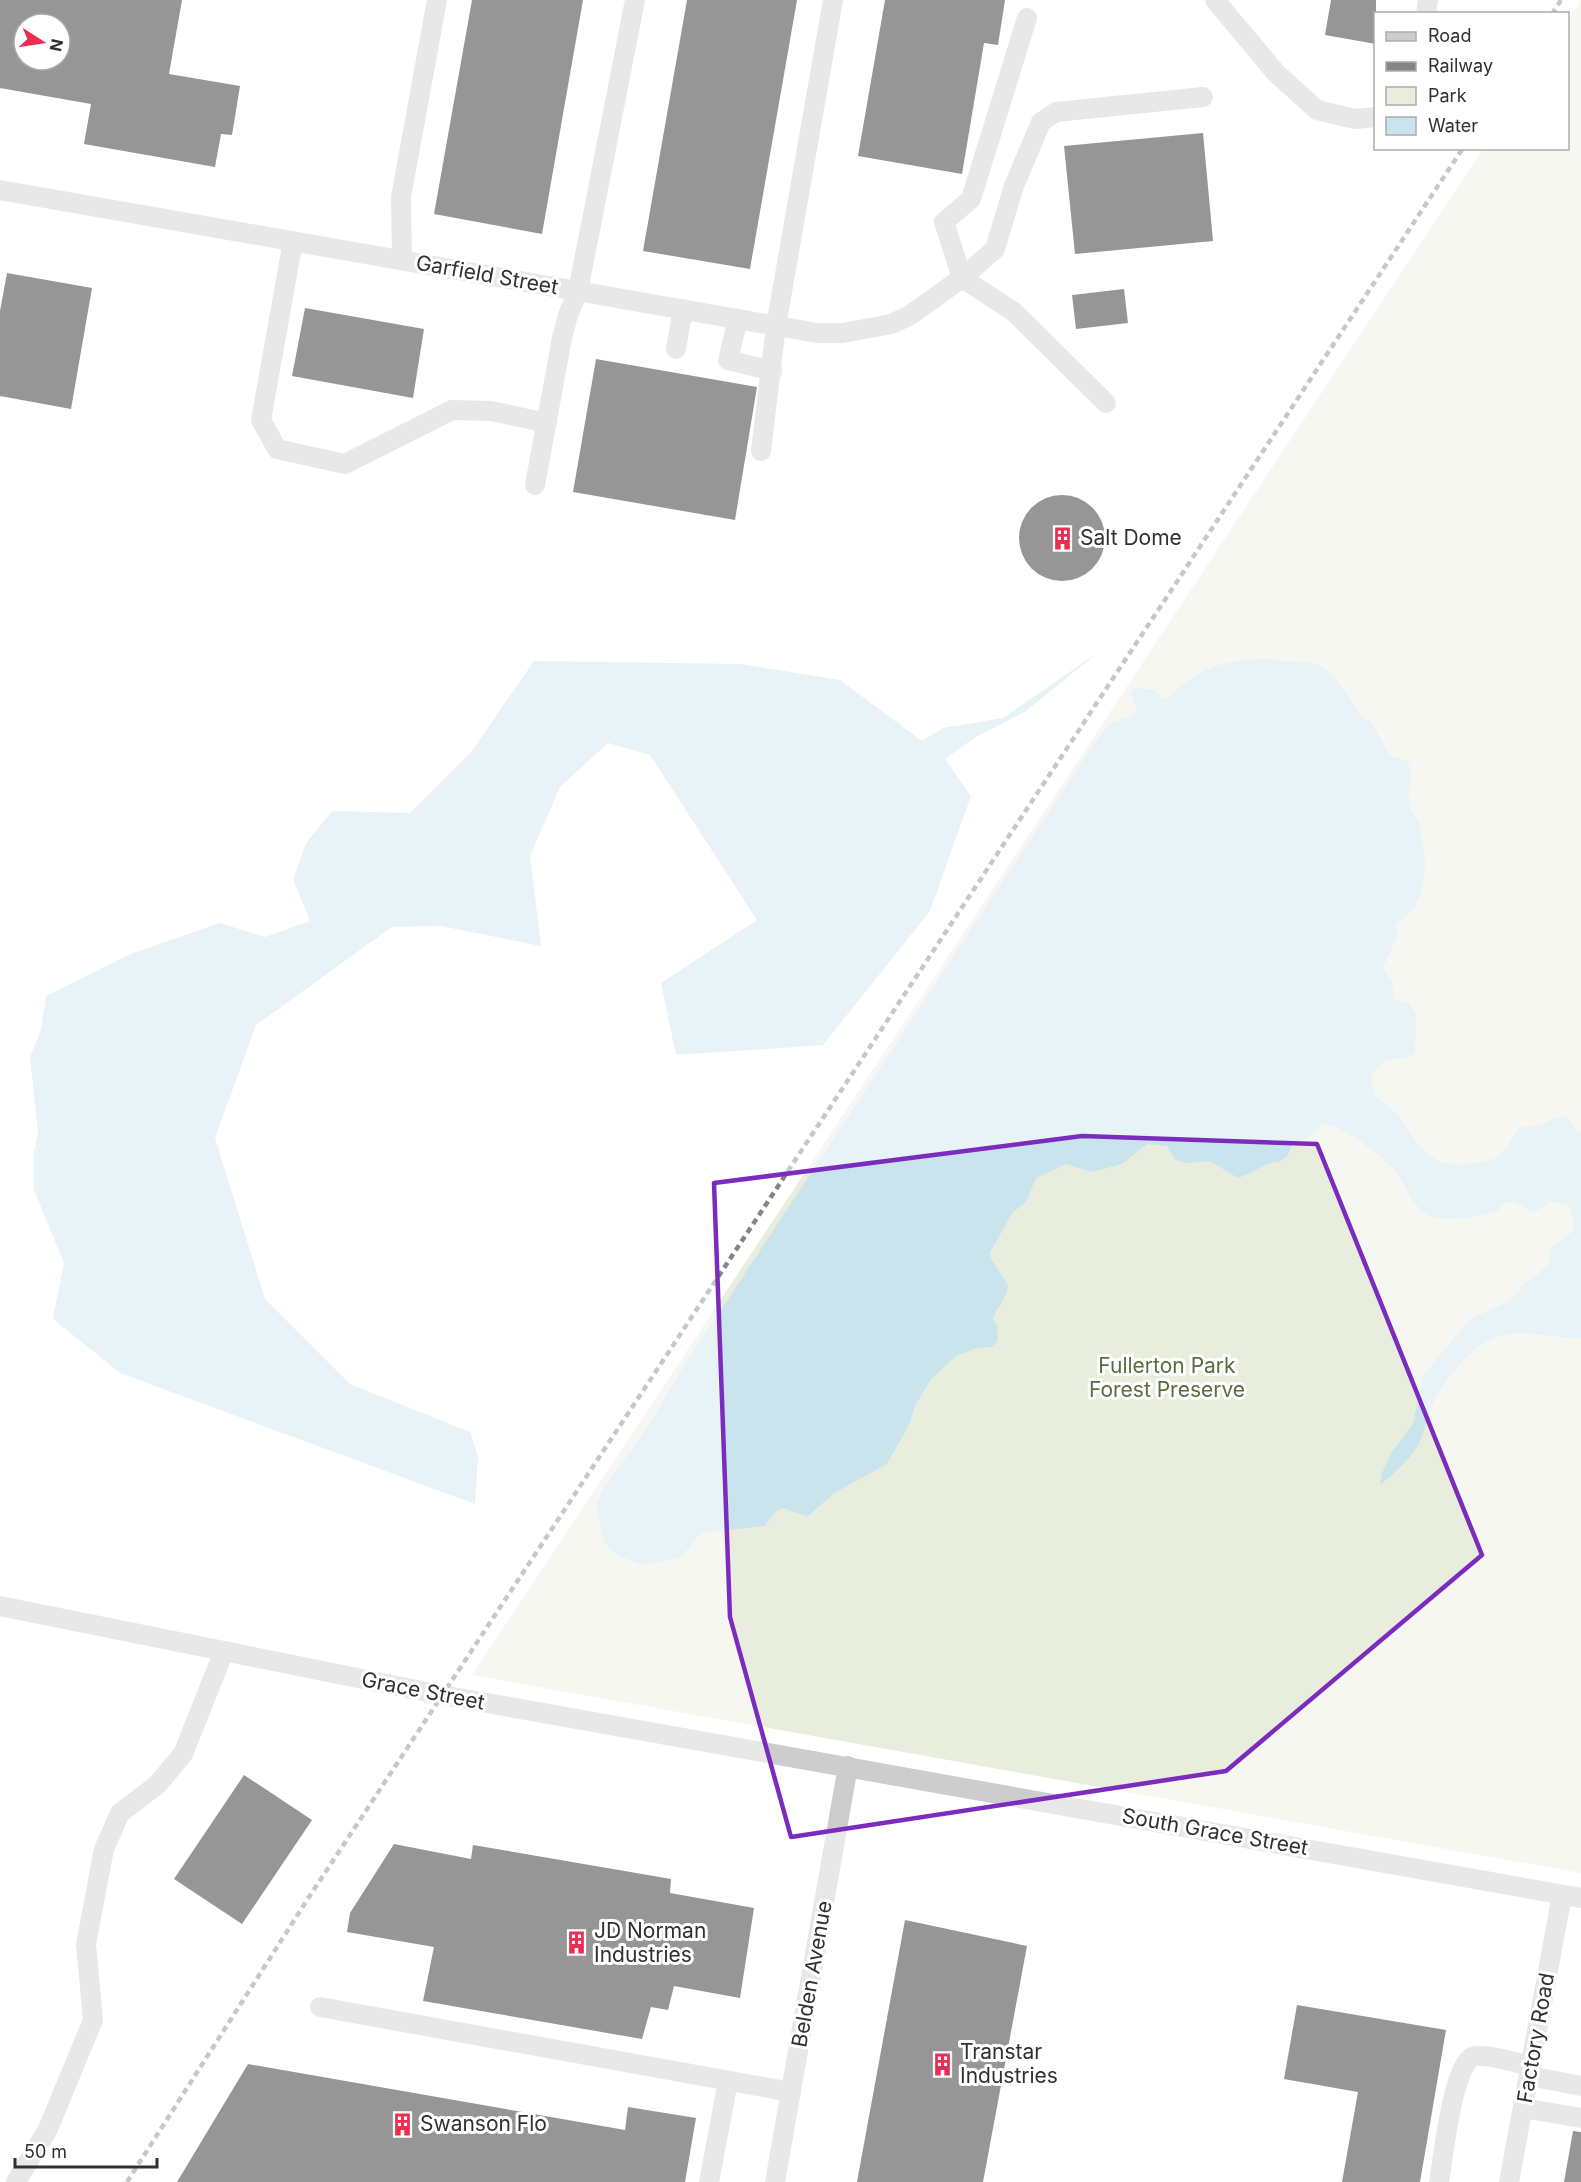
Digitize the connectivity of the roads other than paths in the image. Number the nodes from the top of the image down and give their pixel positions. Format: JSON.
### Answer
{"nodes":[{"id":1,"x":437,"y":0,"type":"edge"},
{"id":2,"x":635,"y":0,"type":"edge"},
{"id":3,"x":832,"y":0,"type":"edge"},
{"id":4,"x":1215,"y":0,"type":"edge"},
{"id":5,"x":1027,"y":18,"type":"dead end"},
{"id":6,"x":1203,"y":97,"type":"dead end"},
{"id":7,"x":1374,"y":117,"type":"edge"},
{"id":8,"x":0,"y":190,"type":"edge"},
{"id":9,"x":292,"y":240,"type":"junction"},
{"id":10,"x":402,"y":260,"type":"junction"},
{"id":11,"x":962,"y":278,"type":"junction"},
{"id":12,"x":578,"y":291,"type":"junction"},
{"id":13,"x":683,"y":309,"type":"junction"},
{"id":14,"x":738,"y":319,"type":"junction"},
{"id":15,"x":776,"y":326,"type":"junction"},
{"id":16,"x":676,"y":349,"type":"dead end"},
{"id":17,"x":772,"y":371,"type":"junction"},
{"id":18,"x":1106,"y":404,"type":"dead end"},
{"id":19,"x":547,"y":423,"type":"junction"},
{"id":20,"x":761,"y":451,"type":"dead end"},
{"id":21,"x":535,"y":484,"type":"dead end"},
{"id":22,"x":0,"y":1606,"type":"edge"},
{"id":23,"x":224,"y":1651,"type":"junction"},
{"id":24,"x":848,"y":1766,"type":"junction"},
{"id":25,"x":1571,"y":1896,"type":"edge"},
{"id":26,"x":321,"y":2007,"type":"dead end"},
{"id":27,"x":1529,"y":2071,"type":"junction"},
{"id":28,"x":728,"y":2081,"type":"junction"},
{"id":29,"x":1581,"y":2086,"type":"edge"},
{"id":30,"x":791,"y":2092,"type":"junction"},
{"id":31,"x":1523,"y":2108,"type":"junction"},
{"id":32,"x":1581,"y":2118,"type":"edge"},
{"id":33,"x":16,"y":2182,"type":"edge"},
{"id":34,"x":710,"y":2182,"type":"edge"},
{"id":35,"x":775,"y":2182,"type":"edge"},
{"id":36,"x":1439,"y":2182,"type":"edge"},
{"id":37,"x":1509,"y":2182,"type":"edge"}],
"edges":[{"from":1,"to":10,"type":"street"},
{"from":2,"to":12,"type":"street"},
{"from":3,"to":15,"type":"street"},
{"from":4,"to":7,"type":"street"},
{"from":5,"to":11,"type":"street"},
{"from":6,"to":11,"type":"street","name":"Garfield Street"},
{"from":8,"to":9,"type":"street","name":"Garfield Street"},
{"from":9,"to":10,"type":"street","name":"Garfield Street"},
{"from":9,"to":19,"type":"street"},
{"from":10,"to":12,"type":"street","name":"Garfield Street"},
{"from":11,"to":15,"type":"street","name":"Garfield Street"},
{"from":11,"to":18,"type":"street"},
{"from":12,"to":13,"type":"street","name":"Garfield Street"},
{"from":12,"to":19,"type":"street"},
{"from":13,"to":14,"type":"street","name":"Garfield Street"},
{"from":13,"to":16,"type":"street"},
{"from":14,"to":15,"type":"street","name":"Garfield Street"},
{"from":14,"to":17,"type":"street"},
{"from":15,"to":17,"type":"street"},
{"from":17,"to":20,"type":"street"},
{"from":19,"to":21,"type":"street"},
{"from":22,"to":23,"type":"street","name":"Grace Street"},
{"from":23,"to":24,"type":"street","name":"Grace Street"},
{"from":23,"to":33,"type":"street"},
{"from":24,"to":25,"type":"street","name":"South Grace Street"},
{"from":24,"to":30,"type":"street","name":"Belden Avenue"},
{"from":25,"to":27,"type":"street","name":"Factory Road"},
{"from":26,"to":28,"type":"street"},
{"from":27,"to":29,"type":"street"},
{"from":27,"to":31,"type":"street","name":"Factory Road"},
{"from":27,"to":36,"type":"street"},
{"from":28,"to":30,"type":"street"},
{"from":28,"to":34,"type":"street"},
{"from":30,"to":35,"type":"street","name":"Belden Avenue"},
{"from":31,"to":32,"type":"street"},
{"from":31,"to":37,"type":"street","name":"Factory Road"}]}
